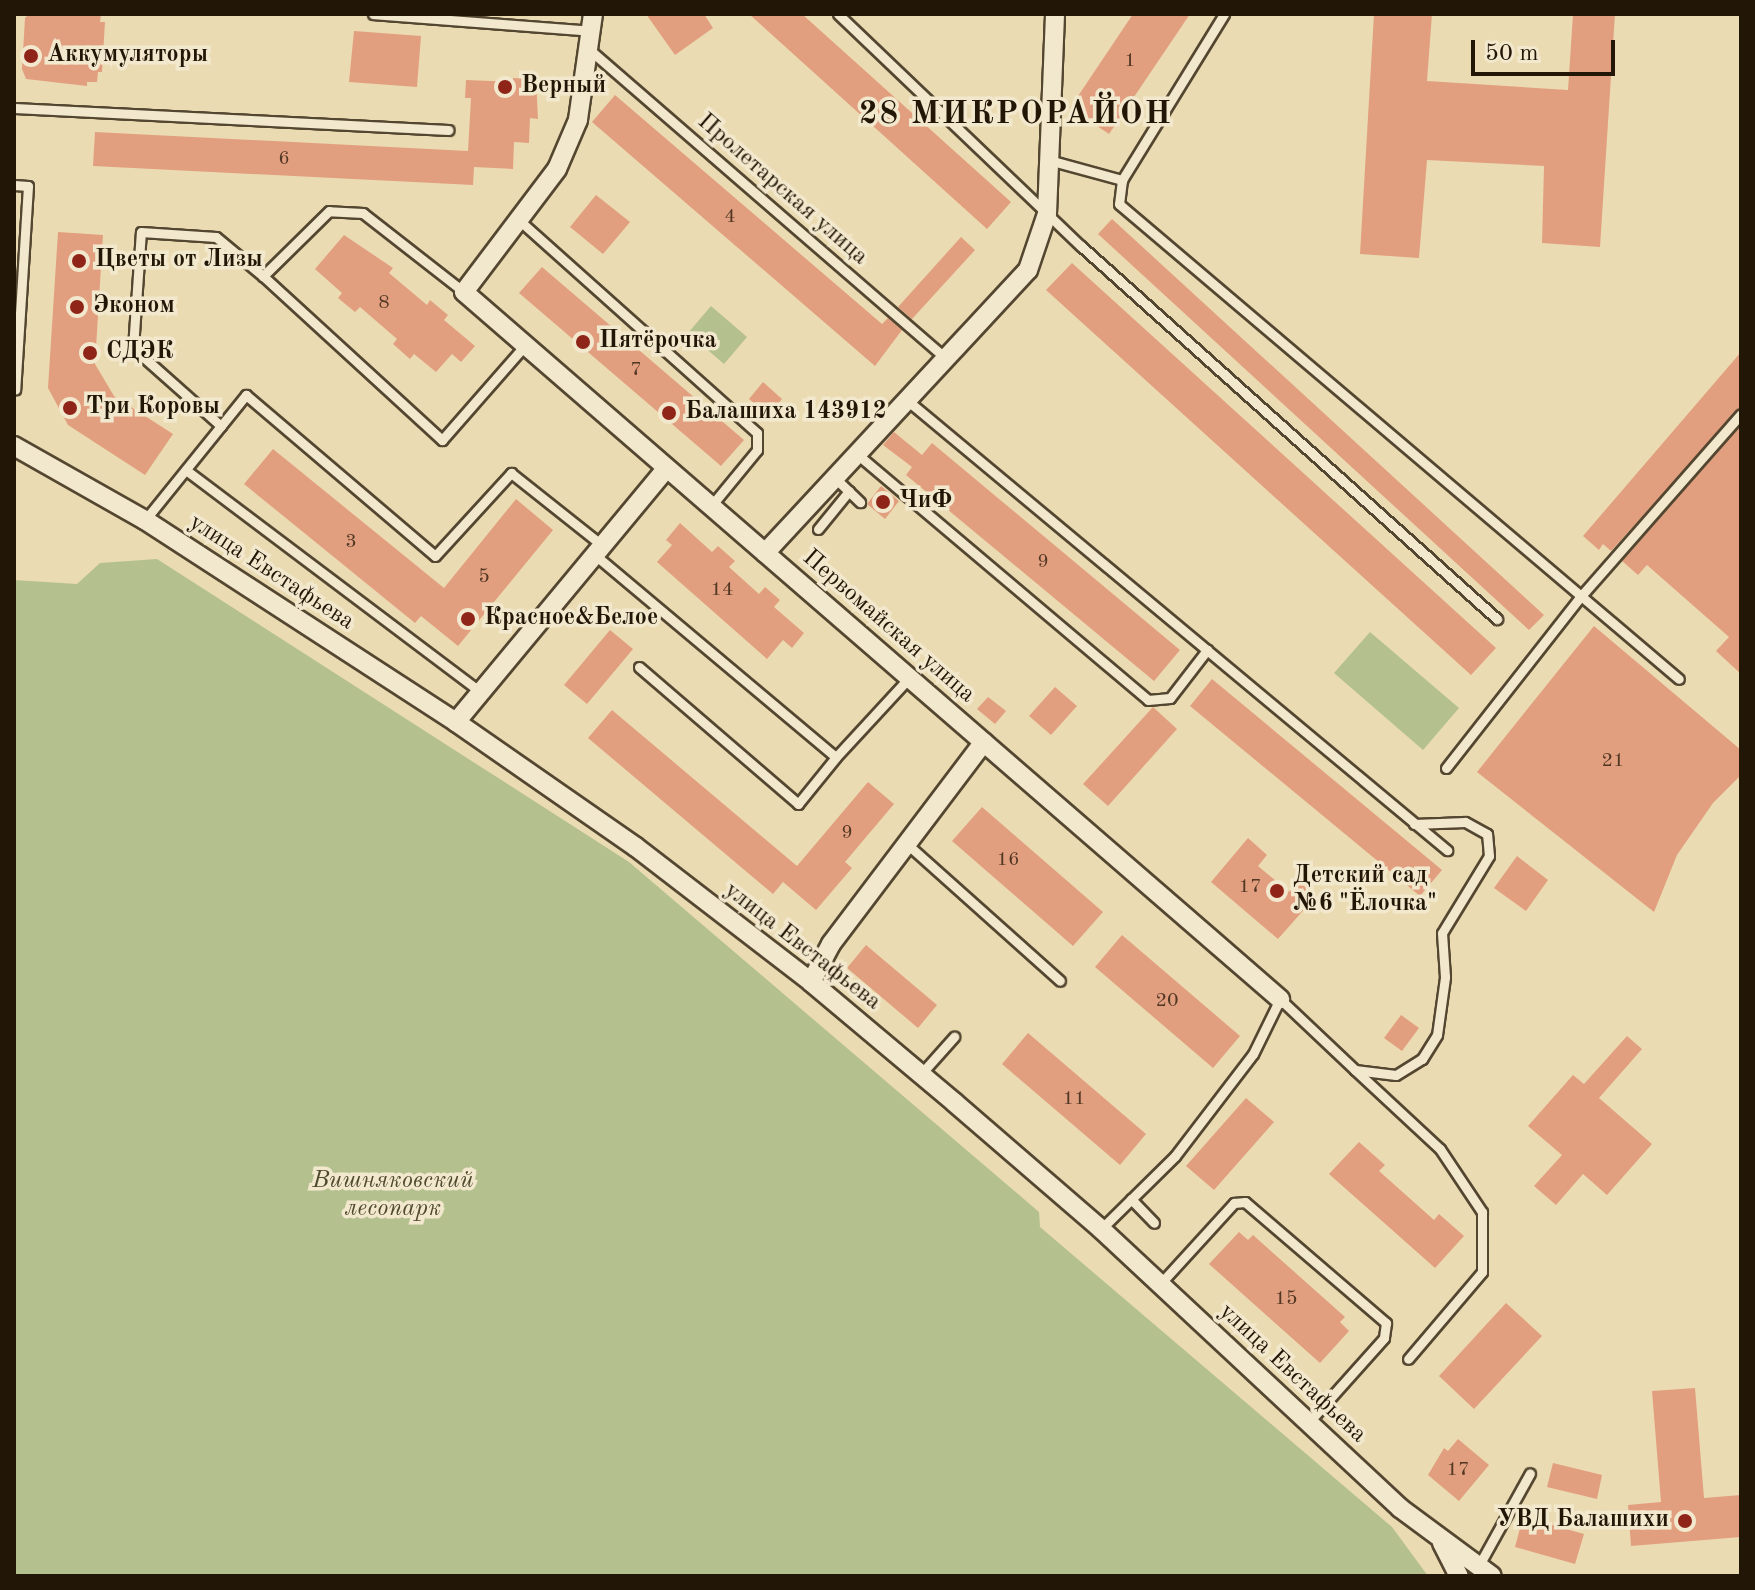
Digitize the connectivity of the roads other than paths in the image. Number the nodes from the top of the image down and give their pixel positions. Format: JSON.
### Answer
{"nodes":[{"id":1,"x":373,"y":14,"type":"edge"},
{"id":2,"x":838,"y":14,"type":"edge"},
{"id":3,"x":1055,"y":14,"type":"edge"},
{"id":4,"x":1224,"y":14,"type":"edge"},
{"id":5,"x":593,"y":23,"type":"edge"},
{"id":6,"x":591,"y":51,"type":"junction"},
{"id":7,"x":14,"y":108,"type":"edge"},
{"id":8,"x":448,"y":130,"type":"dead end"},
{"id":9,"x":1049,"y":160,"type":"junction"},
{"id":10,"x":1122,"y":180,"type":"junction"},
{"id":11,"x":14,"y":185,"type":"edge"},
{"id":12,"x":1047,"y":214,"type":"junction"},
{"id":13,"x":520,"y":221,"type":"junction"},
{"id":14,"x":263,"y":276,"type":"junction"},
{"id":15,"x":464,"y":292,"type":"junction"},
{"id":16,"x":526,"y":344,"type":"junction"},
{"id":17,"x":947,"y":359,"type":"junction"},
{"id":18,"x":15,"y":390,"type":"edge"},
{"id":19,"x":908,"y":401,"type":"junction"},
{"id":20,"x":1741,"y":414,"type":"edge"},
{"id":21,"x":221,"y":426,"type":"junction"},
{"id":22,"x":14,"y":446,"type":"edge"},
{"id":23,"x":857,"y":454,"type":"junction"},
{"id":24,"x":667,"y":468,"type":"junction"},
{"id":25,"x":186,"y":470,"type":"junction"},
{"id":26,"x":842,"y":485,"type":"junction"},
{"id":27,"x":860,"y":502,"type":"dead end"},
{"id":28,"x":711,"y":506,"type":"junction"},
{"id":29,"x":145,"y":520,"type":"junction"},
{"id":30,"x":818,"y":529,"type":"dead end"},
{"id":31,"x":599,"y":550,"type":"junction"},
{"id":32,"x":765,"y":553,"type":"junction"},
{"id":33,"x":1581,"y":596,"type":"junction"},
{"id":34,"x":1497,"y":619,"type":"dead end"},
{"id":35,"x":1207,"y":650,"type":"junction"},
{"id":36,"x":639,"y":667,"type":"dead end"},
{"id":37,"x":909,"y":678,"type":"junction"},
{"id":38,"x":1679,"y":679,"type":"dead end"},
{"id":39,"x":481,"y":692,"type":"junction"},
{"id":40,"x":456,"y":722,"type":"junction"},
{"id":41,"x":984,"y":742,"type":"junction"},
{"id":42,"x":836,"y":757,"type":"junction"},
{"id":43,"x":1446,"y":768,"type":"dead end"},
{"id":44,"x":1414,"y":824,"type":"junction"},
{"id":45,"x":907,"y":844,"type":"junction"},
{"id":46,"x":1447,"y":850,"type":"dead end"},
{"id":47,"x":1060,"y":981,"type":"dead end"},
{"id":48,"x":811,"y":982,"type":"junction"},
{"id":49,"x":1280,"y":999,"type":"junction"},
{"id":50,"x":954,"y":1037,"type":"dead end"},
{"id":51,"x":1355,"y":1070,"type":"junction"},
{"id":52,"x":921,"y":1074,"type":"junction"},
{"id":53,"x":1131,"y":1199,"type":"junction"},
{"id":54,"x":1154,"y":1223,"type":"dead end"},
{"id":55,"x":1101,"y":1229,"type":"junction"},
{"id":56,"x":1160,"y":1284,"type":"junction"},
{"id":57,"x":1408,"y":1359,"type":"dead end"},
{"id":58,"x":1309,"y":1422,"type":"junction"},
{"id":59,"x":1530,"y":1473,"type":"dead end"},
{"id":60,"x":1440,"y":1539,"type":"junction"},
{"id":61,"x":1485,"y":1572,"type":"edge"},
{"id":62,"x":1459,"y":1576,"type":"edge"}],
"edges":[{"from":1,"to":5,"type":"lane"},
{"from":2,"to":12,"type":"lane"},
{"from":3,"to":9,"type":"street"},
{"from":4,"to":10,"type":"lane"},
{"from":5,"to":6,"type":"street"},
{"from":6,"to":13,"type":"street"},
{"from":6,"to":17,"type":"lane","name":"Пролетарская улица"},
{"from":7,"to":8,"type":"lane"},
{"from":9,"to":10,"type":"lane"},
{"from":9,"to":12,"type":"street"},
{"from":10,"to":33,"type":"lane"},
{"from":11,"to":18,"type":"lane"},
{"from":12,"to":17,"type":"street"},
{"from":12,"to":34,"type":"lane"},
{"from":13,"to":15,"type":"street"},
{"from":13,"to":28,"type":"lane"},
{"from":14,"to":15,"type":"lane"},
{"from":14,"to":16,"type":"lane"},
{"from":14,"to":21,"type":"lane"},
{"from":15,"to":16,"type":"street","name":"Первомайская улица"},
{"from":16,"to":24,"type":"street","name":"Первомайская улица"},
{"from":17,"to":19,"type":"street"},
{"from":19,"to":23,"type":"street"},
{"from":19,"to":35,"type":"lane"},
{"from":20,"to":33,"type":"lane"},
{"from":21,"to":25,"type":"lane"},
{"from":21,"to":31,"type":"lane"},
{"from":22,"to":29,"type":"street","name":"улица Евстафьева"},
{"from":23,"to":26,"type":"street"},
{"from":23,"to":35,"type":"lane"},
{"from":24,"to":28,"type":"street","name":"Первомайская улица"},
{"from":24,"to":31,"type":"street"},
{"from":25,"to":29,"type":"lane"},
{"from":25,"to":39,"type":"lane"},
{"from":26,"to":27,"type":"lane"},
{"from":26,"to":30,"type":"lane"},
{"from":26,"to":32,"type":"street"},
{"from":28,"to":32,"type":"street","name":"Первомайская улица"},
{"from":29,"to":40,"type":"street","name":"улица Евстафьева"},
{"from":31,"to":39,"type":"street"},
{"from":31,"to":42,"type":"lane"},
{"from":32,"to":37,"type":"street","name":"Первомайская улица"},
{"from":33,"to":38,"type":"lane"},
{"from":33,"to":43,"type":"lane"},
{"from":35,"to":44,"type":"lane"},
{"from":36,"to":42,"type":"lane"},
{"from":37,"to":41,"type":"street","name":"Первомайская улица"},
{"from":37,"to":42,"type":"lane"},
{"from":39,"to":40,"type":"street"},
{"from":40,"to":48,"type":"street","name":"улица Евстафьева"},
{"from":41,"to":45,"type":"street"},
{"from":41,"to":49,"type":"street","name":"Первомайская улица"},
{"from":44,"to":46,"type":"lane"},
{"from":44,"to":51,"type":"lane"},
{"from":45,"to":47,"type":"lane"},
{"from":45,"to":48,"type":"street"},
{"from":48,"to":52,"type":"street","name":"улица Евстафьева"},
{"from":49,"to":51,"type":"lane"},
{"from":49,"to":53,"type":"lane"},
{"from":50,"to":52,"type":"lane"},
{"from":51,"to":57,"type":"lane"},
{"from":52,"to":55,"type":"street","name":"улица Евстафьева"},
{"from":53,"to":54,"type":"lane"},
{"from":53,"to":55,"type":"lane"},
{"from":55,"to":56,"type":"street","name":"улица Евстафьева"},
{"from":56,"to":58,"type":"street","name":"улица Евстафьева"},
{"from":56,"to":58,"type":"lane"},
{"from":58,"to":60,"type":"street","name":"улица Евстафьева"},
{"from":59,"to":61,"type":"lane"},
{"from":60,"to":61,"type":"street","name":"улица Евстафьева"},
{"from":60,"to":62,"type":"street"}]}
